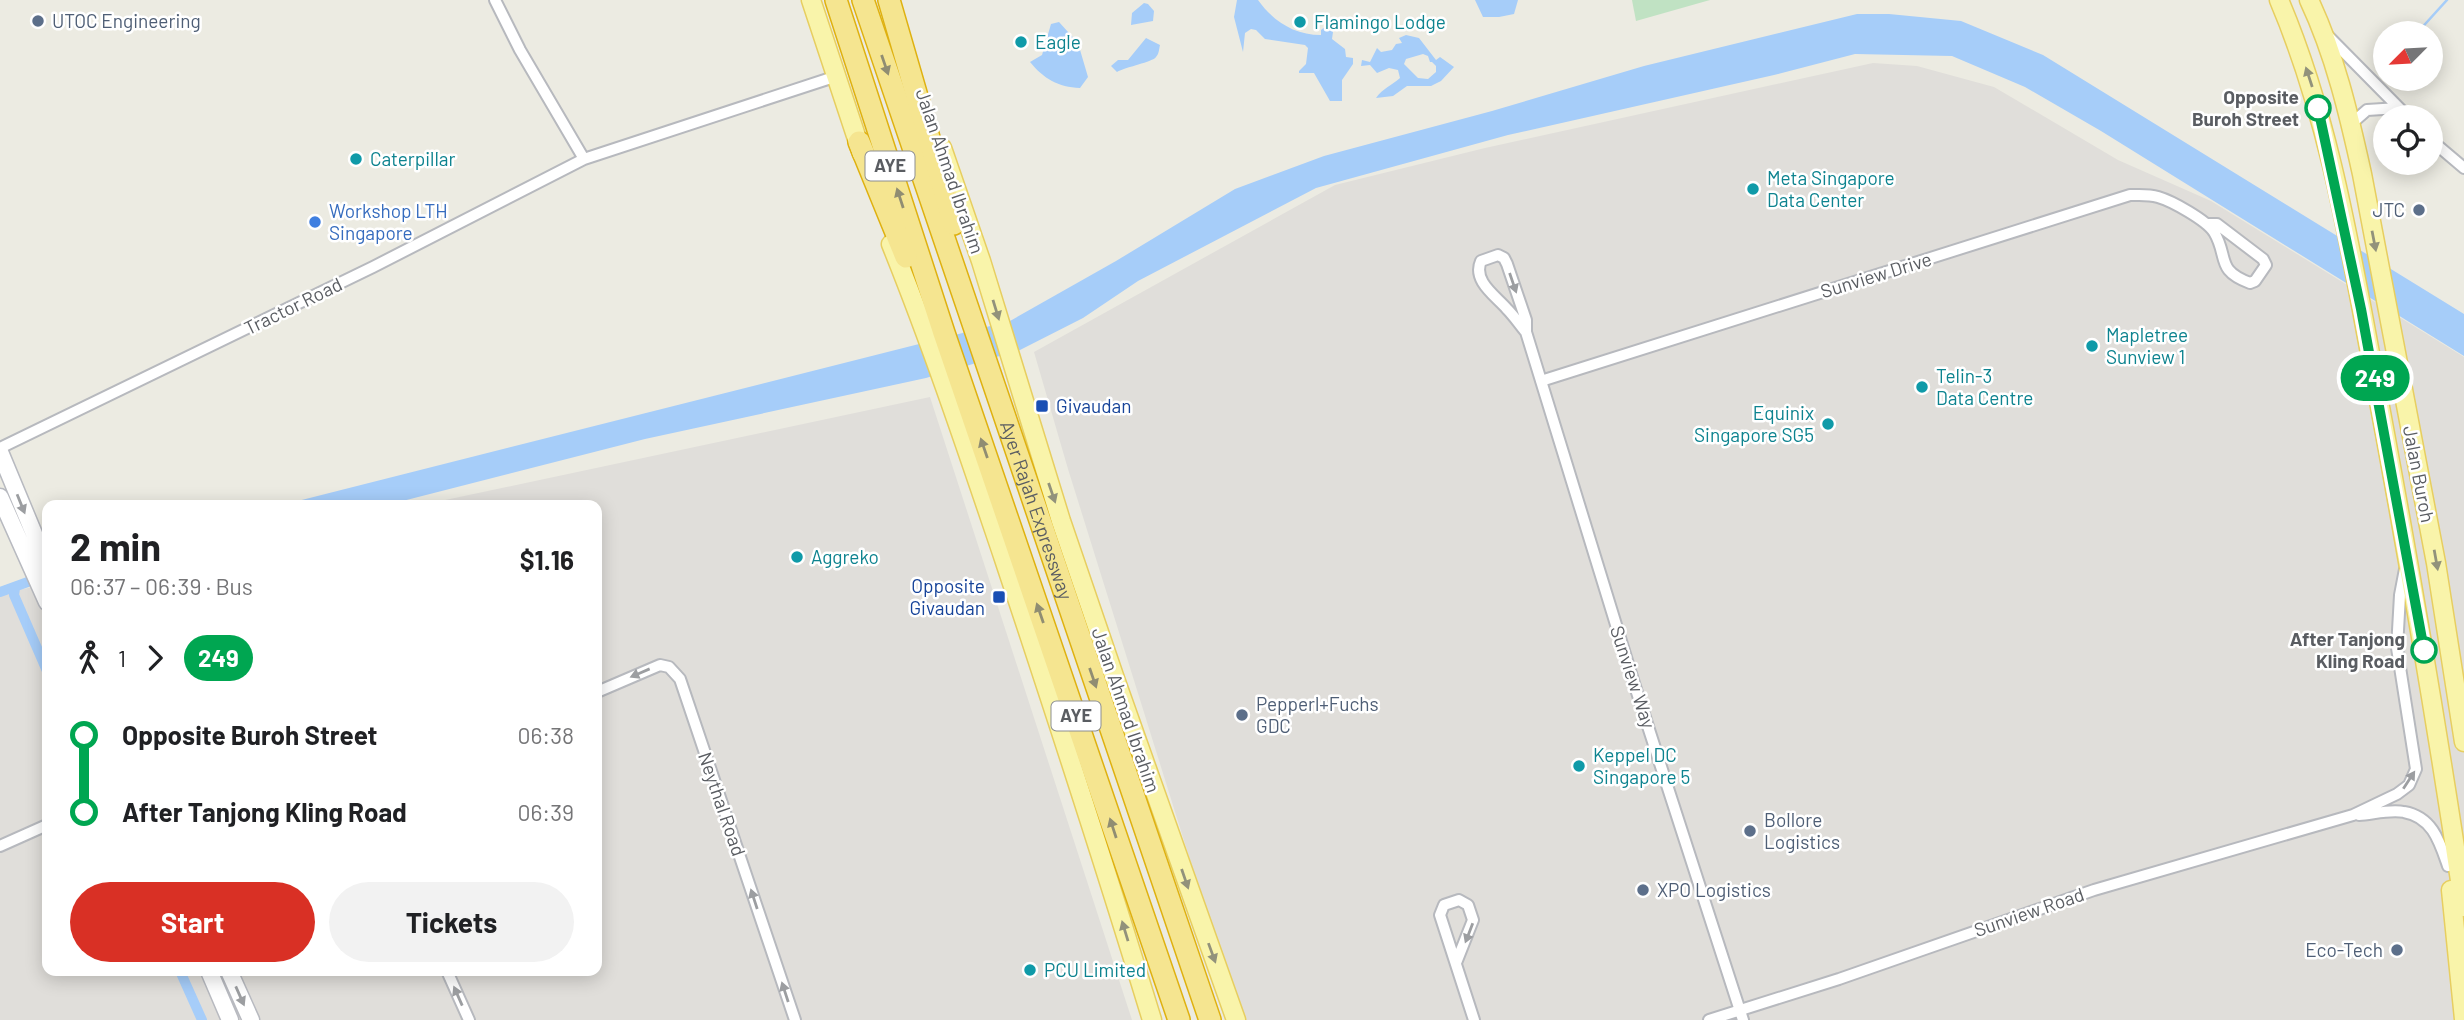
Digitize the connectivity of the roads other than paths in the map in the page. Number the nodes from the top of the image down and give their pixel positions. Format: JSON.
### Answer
{"nodes":[{"id":1,"x":495,"y":0,"type":"edge"},
{"id":2,"x":811,"y":0,"type":"edge"},
{"id":3,"x":836,"y":0,"type":"edge"},
{"id":4,"x":863,"y":0,"type":"edge"},
{"id":5,"x":890,"y":0,"type":"edge"},
{"id":6,"x":2279,"y":0,"type":"edge"},
{"id":7,"x":2309,"y":0,"type":"edge"},
{"id":8,"x":2324,"y":32,"type":"junction"},
{"id":9,"x":837,"y":76,"type":"junction"},
{"id":10,"x":2396,"y":105,"type":"edge"},
{"id":11,"x":2373,"y":110,"type":"edge"},
{"id":12,"x":2351,"y":124,"type":"junction"},
{"id":13,"x":859,"y":142,"type":"junction"},
{"id":14,"x":2443,"y":151,"type":"edge"},
{"id":15,"x":584,"y":159,"type":"junction"},
{"id":16,"x":2464,"y":169,"type":"edge"},
{"id":17,"x":2208,"y":224,"type":"junction"},
{"id":18,"x":970,"y":312,"type":"junction"},
{"id":19,"x":1526,"y":332,"type":"junction"},
{"id":20,"x":944,"y":333,"type":"junction"},
{"id":21,"x":1541,"y":382,"type":"junction"},
{"id":22,"x":0,"y":450,"type":"edge"},
{"id":23,"x":0,"y":497,"type":"edge"},
{"id":24,"x":2408,"y":554,"type":"junction"},
{"id":25,"x":40,"y":561,"type":"edge"},
{"id":26,"x":602,"y":690,"type":"edge"},
{"id":27,"x":2464,"y":742,"type":"edge"},
{"id":28,"x":2446,"y":789,"type":"junction"},
{"id":29,"x":2353,"y":815,"type":"junction"},
{"id":30,"x":42,"y":827,"type":"edge"},
{"id":31,"x":0,"y":846,"type":"edge"},
{"id":32,"x":2448,"y":866,"type":"junction"},
{"id":33,"x":1135,"y":893,"type":"junction"},
{"id":34,"x":2464,"y":907,"type":"edge"},
{"id":35,"x":1456,"y":963,"type":"junction"},
{"id":36,"x":1194,"y":970,"type":"junction"},
{"id":37,"x":211,"y":976,"type":"edge"},
{"id":38,"x":231,"y":976,"type":"edge"},
{"id":39,"x":449,"y":976,"type":"edge"},
{"id":40,"x":1741,"y":1015,"type":"edge"},
{"id":41,"x":2464,"y":1019,"type":"edge"},
{"id":42,"x":230,"y":1020,"type":"edge"},
{"id":43,"x":251,"y":1020,"type":"edge"},
{"id":44,"x":469,"y":1020,"type":"edge"},
{"id":45,"x":795,"y":1020,"type":"edge"},
{"id":46,"x":1152,"y":1020,"type":"edge"},
{"id":47,"x":1164,"y":1020,"type":"edge"},
{"id":48,"x":1179,"y":1020,"type":"edge"},
{"id":49,"x":1210,"y":1020,"type":"edge"},
{"id":50,"x":1223,"y":1020,"type":"edge"},
{"id":51,"x":1236,"y":1020,"type":"edge"},
{"id":52,"x":1474,"y":1020,"type":"edge"},
{"id":53,"x":1709,"y":1020,"type":"edge"}],
"edges":[{"from":1,"to":15,"type":"street"},
{"from":2,"to":9,"type":"main road"},
{"from":20,"to":3,"type":"highway","name":"Ayer Rajah Expressway","number":"AYE","one_way":true},
{"from":4,"to":18,"type":"highway","name":"Ayer Rajah Expressway","number":"AYE","one_way":true},
{"from":5,"to":18,"type":"highway"},
{"from":5,"to":51,"type":"main road","name":"Jalan Ahmad Ibrahim","one_way":true},
{"from":24,"to":6,"type":"main road","name":"Jalan Buroh","one_way":true},
{"from":7,"to":8,"type":"main road","name":"Jalan Buroh"},
{"from":8,"to":10,"type":"street","name":"Jalan Buroh"},
{"from":8,"to":12,"type":"main road","name":"Jalan Buroh"},
{"from":9,"to":13,"type":"main road"},
{"from":9,"to":15,"type":"street","name":"Tractor Road"},
{"from":11,"to":12,"type":"street"},
{"from":12,"to":27,"type":"main road","name":"Jalan Buroh","one_way":true},
{"from":13,"to":20,"type":"highway"},
{"from":46,"to":13,"type":"main road","one_way":true},
{"from":14,"to":16,"type":"street"},
{"from":15,"to":22,"type":"street","name":"Tractor Road"},
{"from":17,"to":17,"type":"street","name":"Sunview Drive"},
{"from":17,"to":21,"type":"street","name":"Sunview Drive"},
{"from":18,"to":36,"type":"highway","name":"Ayer Rajah Expressway","number":"AYE","one_way":true},
{"from":19,"to":19,"type":"street","name":"Sunview Way","one_way":true},
{"from":19,"to":21,"type":"street","name":"Sunview Way"},
{"from":33,"to":20,"type":"highway","name":"Ayer Rajah Expressway","number":"AYE","one_way":true},
{"from":21,"to":40,"type":"street","name":"Sunview Way"},
{"from":22,"to":25,"type":"main road","one_way":true},
{"from":23,"to":25,"type":"main road"},
{"from":24,"to":28,"type":"main road","name":"Jalan Buroh"},
{"from":29,"to":24,"type":"street","name":"Sunview Road","one_way":true},
{"from":45,"to":26,"type":"street","name":"Neythal Road","one_way":true},
{"from":28,"to":32,"type":"main road"},
{"from":28,"to":34,"type":"main road","name":"Jalan Buroh"},
{"from":29,"to":32,"type":"street","name":"Sunview Road"},
{"from":29,"to":40,"type":"street","name":"Sunview Road"},
{"from":30,"to":31,"type":"street"},
{"from":32,"to":41,"type":"main road"},
{"from":33,"to":47,"type":"highway"},
{"from":33,"to":48,"type":"highway","name":"Ayer Rajah Expressway","number":"AYE"},
{"from":35,"to":35,"type":"street","one_way":true},
{"from":35,"to":52,"type":"street"},
{"from":36,"to":49,"type":"highway","name":"Ayer Rajah Expressway","number":"AYE"},
{"from":36,"to":50,"type":"highway"},
{"from":37,"to":42,"type":"main road"},
{"from":38,"to":43,"type":"main road","one_way":true},
{"from":44,"to":39,"type":"street","one_way":true},
{"from":40,"to":53,"type":"street","name":"Sunview Road"}]}
